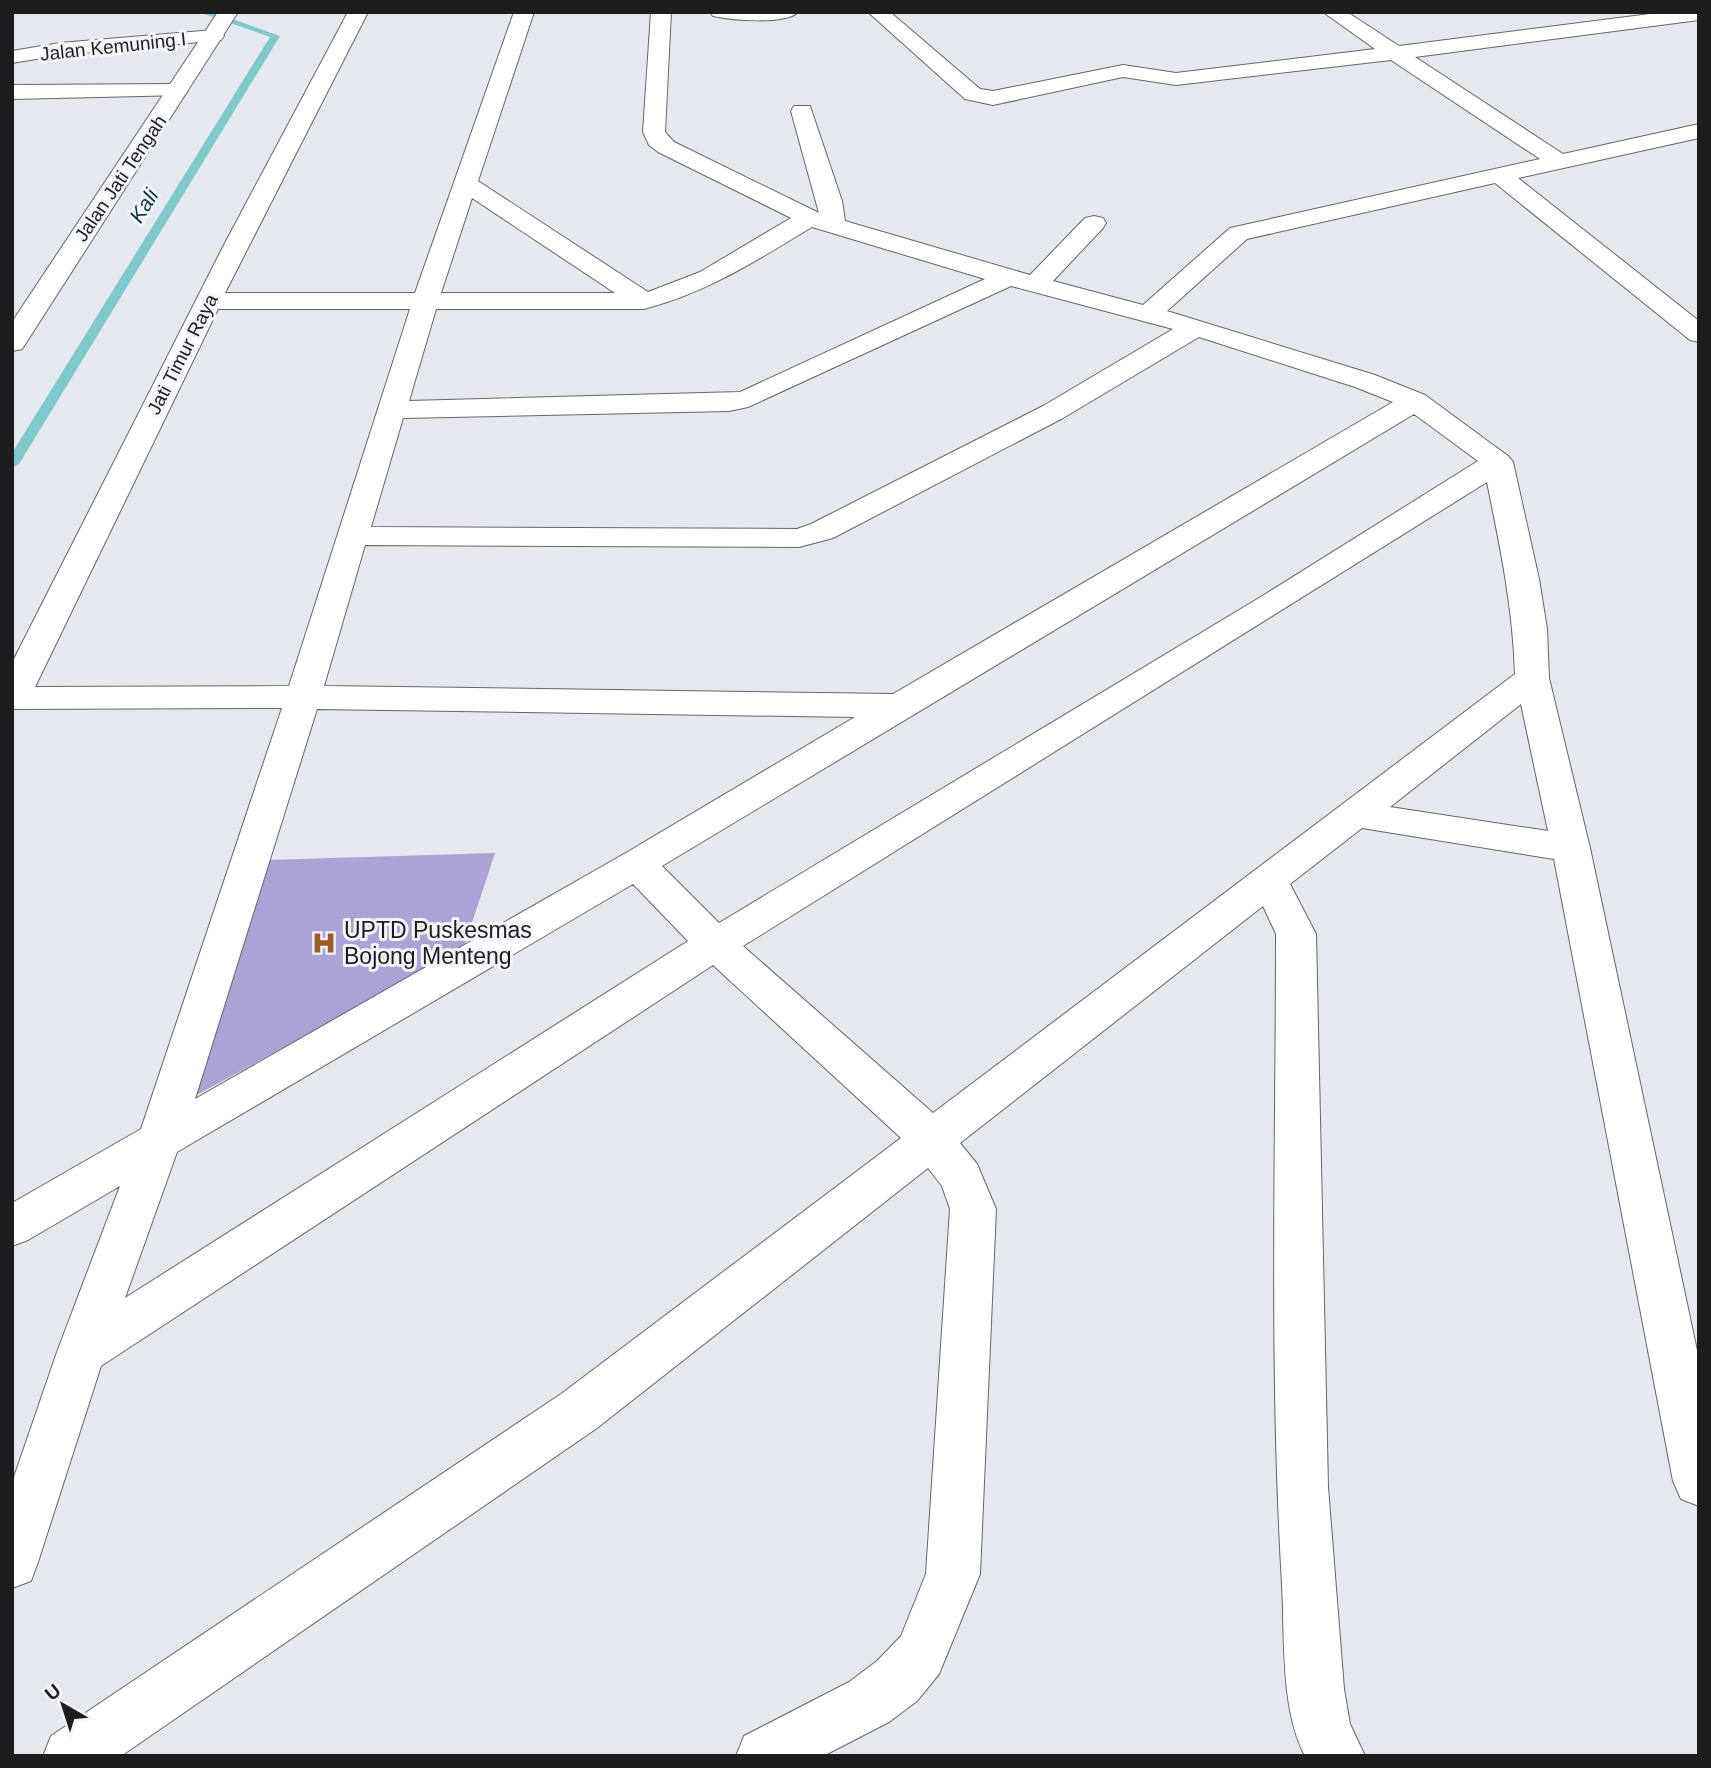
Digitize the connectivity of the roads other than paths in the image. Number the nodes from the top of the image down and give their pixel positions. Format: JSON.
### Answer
{"nodes":[{"id":1,"x":358,"y":12,"type":"edge"},
{"id":2,"x":524,"y":12,"type":"edge"},
{"id":3,"x":661,"y":12,"type":"edge"},
{"id":4,"x":720,"y":12,"type":"edge"},
{"id":5,"x":788,"y":12,"type":"edge"},
{"id":6,"x":878,"y":12,"type":"edge"},
{"id":7,"x":1333,"y":12,"type":"edge"},
{"id":8,"x":1699,"y":14,"type":"edge"},
{"id":9,"x":223,"y":22,"type":"edge"},
{"id":10,"x":1393,"y":53,"type":"junction"},
{"id":11,"x":12,"y":57,"type":"edge"},
{"id":12,"x":177,"y":90,"type":"junction"},
{"id":13,"x":12,"y":92,"type":"edge"},
{"id":14,"x":802,"y":111,"type":"dead end"},
{"id":15,"x":1699,"y":131,"type":"edge"},
{"id":16,"x":1561,"y":163,"type":"junction"},
{"id":17,"x":1500,"y":176,"type":"junction"},
{"id":18,"x":466,"y":183,"type":"junction"},
{"id":19,"x":821,"y":223,"type":"junction"},
{"id":20,"x":1094,"y":223,"type":"dead end"},
{"id":21,"x":1024,"y":279,"type":"junction"},
{"id":22,"x":209,"y":301,"type":"junction"},
{"id":23,"x":644,"y":301,"type":"junction"},
{"id":24,"x":425,"y":302,"type":"junction"},
{"id":25,"x":1147,"y":314,"type":"junction"},
{"id":26,"x":1196,"y":327,"type":"junction"},
{"id":27,"x":1699,"y":334,"type":"edge"},
{"id":28,"x":14,"y":338,"type":"edge"},
{"id":29,"x":1415,"y":401,"type":"junction"},
{"id":30,"x":391,"y":410,"type":"junction"},
{"id":31,"x":1498,"y":462,"type":"junction"},
{"id":32,"x":351,"y":536,"type":"junction"},
{"id":33,"x":1532,"y":678,"type":"junction"},
{"id":34,"x":303,"y":697,"type":"junction"},
{"id":35,"x":12,"y":698,"type":"edge"},
{"id":36,"x":899,"y":706,"type":"junction"},
{"id":37,"x":1353,"y":814,"type":"junction"},
{"id":38,"x":1571,"y":848,"type":"junction"},
{"id":39,"x":637,"y":864,"type":"junction"},
{"id":40,"x":1269,"y":880,"type":"junction"},
{"id":41,"x":715,"y":944,"type":"junction"},
{"id":42,"x":160,"y":1139,"type":"junction"},
{"id":43,"x":932,"y":1139,"type":"junction"},
{"id":44,"x":12,"y":1226,"type":"edge"},
{"id":45,"x":81,"y":1352,"type":"junction"},
{"id":46,"x":1699,"y":1481,"type":"edge"},
{"id":47,"x":12,"y":1562,"type":"edge"},
{"id":48,"x":71,"y":1756,"type":"edge"},
{"id":49,"x":764,"y":1756,"type":"edge"},
{"id":50,"x":1337,"y":1756,"type":"edge"}],
"edges":[{"from":1,"to":22,"type":"street","name":"Jati Timur Raya"},
{"from":2,"to":18,"type":"street"},
{"from":3,"to":19,"type":"street"},
{"from":4,"to":5,"type":"street"},
{"from":6,"to":10,"type":"street"},
{"from":7,"to":10,"type":"street"},
{"from":8,"to":10,"type":"street"},
{"from":9,"to":11,"type":"street","name":"Jalan Kemuning I"},
{"from":9,"to":12,"type":"street","name":"Jalan Jati Tengah"},
{"from":10,"to":16,"type":"street"},
{"from":12,"to":13,"type":"street"},
{"from":12,"to":28,"type":"street","name":"Jalan Jati Tengah"},
{"from":14,"to":19,"type":"street"},
{"from":15,"to":16,"type":"street"},
{"from":16,"to":17,"type":"street"},
{"from":17,"to":25,"type":"street"},
{"from":17,"to":27,"type":"street"},
{"from":18,"to":23,"type":"street"},
{"from":18,"to":24,"type":"street"},
{"from":19,"to":21,"type":"street"},
{"from":19,"to":23,"type":"street"},
{"from":20,"to":21,"type":"street"},
{"from":21,"to":25,"type":"street"},
{"from":21,"to":30,"type":"street"},
{"from":22,"to":24,"type":"street"},
{"from":22,"to":35,"type":"street","name":"Jati Timur Raya"},
{"from":23,"to":24,"type":"street"},
{"from":24,"to":30,"type":"street"},
{"from":25,"to":26,"type":"street"},
{"from":26,"to":29,"type":"street"},
{"from":26,"to":32,"type":"street"},
{"from":29,"to":31,"type":"street"},
{"from":29,"to":36,"type":"street"},
{"from":30,"to":32,"type":"street"},
{"from":31,"to":33,"type":"street"},
{"from":31,"to":41,"type":"street"},
{"from":32,"to":34,"type":"street"},
{"from":33,"to":37,"type":"street"},
{"from":33,"to":38,"type":"street"},
{"from":34,"to":35,"type":"street"},
{"from":34,"to":36,"type":"street"},
{"from":34,"to":42,"type":"street"},
{"from":36,"to":39,"type":"street"},
{"from":37,"to":38,"type":"street"},
{"from":37,"to":40,"type":"street"},
{"from":38,"to":46,"type":"street"},
{"from":39,"to":41,"type":"street"},
{"from":39,"to":42,"type":"street"},
{"from":40,"to":43,"type":"street"},
{"from":40,"to":50,"type":"street"},
{"from":41,"to":43,"type":"street"},
{"from":41,"to":45,"type":"street"},
{"from":42,"to":44,"type":"street"},
{"from":42,"to":45,"type":"street"},
{"from":43,"to":48,"type":"street"},
{"from":43,"to":49,"type":"street"},
{"from":45,"to":47,"type":"street"}]}
